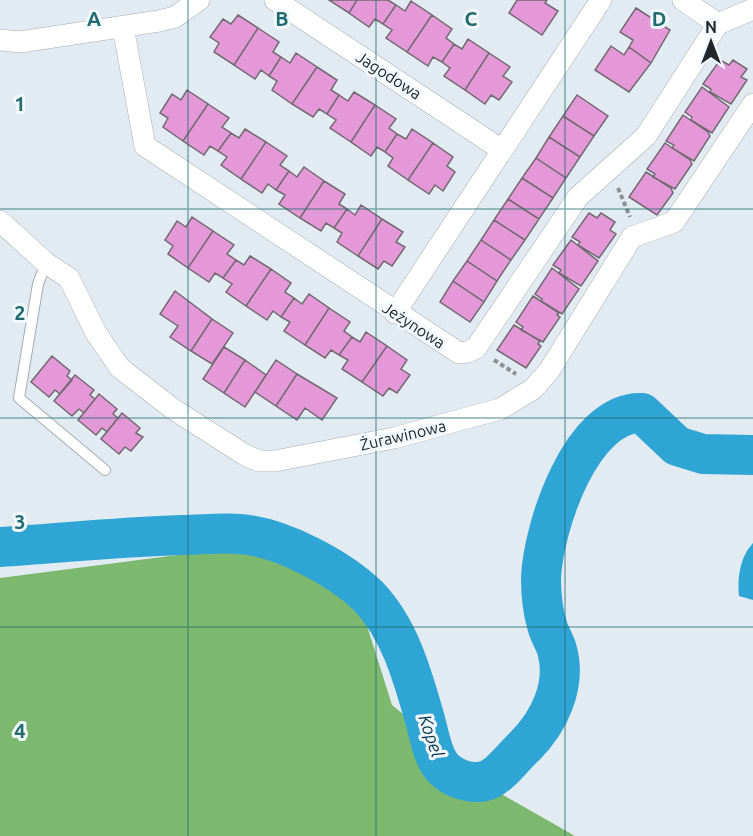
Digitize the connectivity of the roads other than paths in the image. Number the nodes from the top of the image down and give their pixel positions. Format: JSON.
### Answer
{"nodes":[{"id":1,"x":199,"y":0,"type":"edge"},
{"id":2,"x":275,"y":0,"type":"edge"},
{"id":3,"x":601,"y":0,"type":"edge"},
{"id":4,"x":683,"y":0,"type":"edge"},
{"id":5,"x":753,"y":9,"type":"edge"},
{"id":6,"x":718,"y":24,"type":"junction"},
{"id":7,"x":123,"y":27,"type":"junction"},
{"id":8,"x":0,"y":40,"type":"edge"},
{"id":9,"x":753,"y":104,"type":"edge"},
{"id":10,"x":502,"y":150,"type":"junction"},
{"id":11,"x":0,"y":221,"type":"edge"},
{"id":12,"x":46,"y":263,"type":"junction"},
{"id":13,"x":395,"y":313,"type":"junction"},
{"id":14,"x":105,"y":470,"type":"dead end"}],
"edges":[{"from":1,"to":7,"type":"street"},
{"from":2,"to":10,"type":"street","name":"Jagodowa"},
{"from":3,"to":10,"type":"street"},
{"from":4,"to":6,"type":"street"},
{"from":5,"to":6,"type":"street"},
{"from":6,"to":13,"type":"street","name":"Jeżynowa"},
{"from":7,"to":8,"type":"street"},
{"from":7,"to":13,"type":"street","name":"Jeżynowa"},
{"from":9,"to":12,"type":"street","name":"Żurawinowa"},
{"from":10,"to":13,"type":"street"},
{"from":11,"to":12,"type":"street","name":"Żurawinowa"},
{"from":12,"to":14,"type":"lane"}]}
